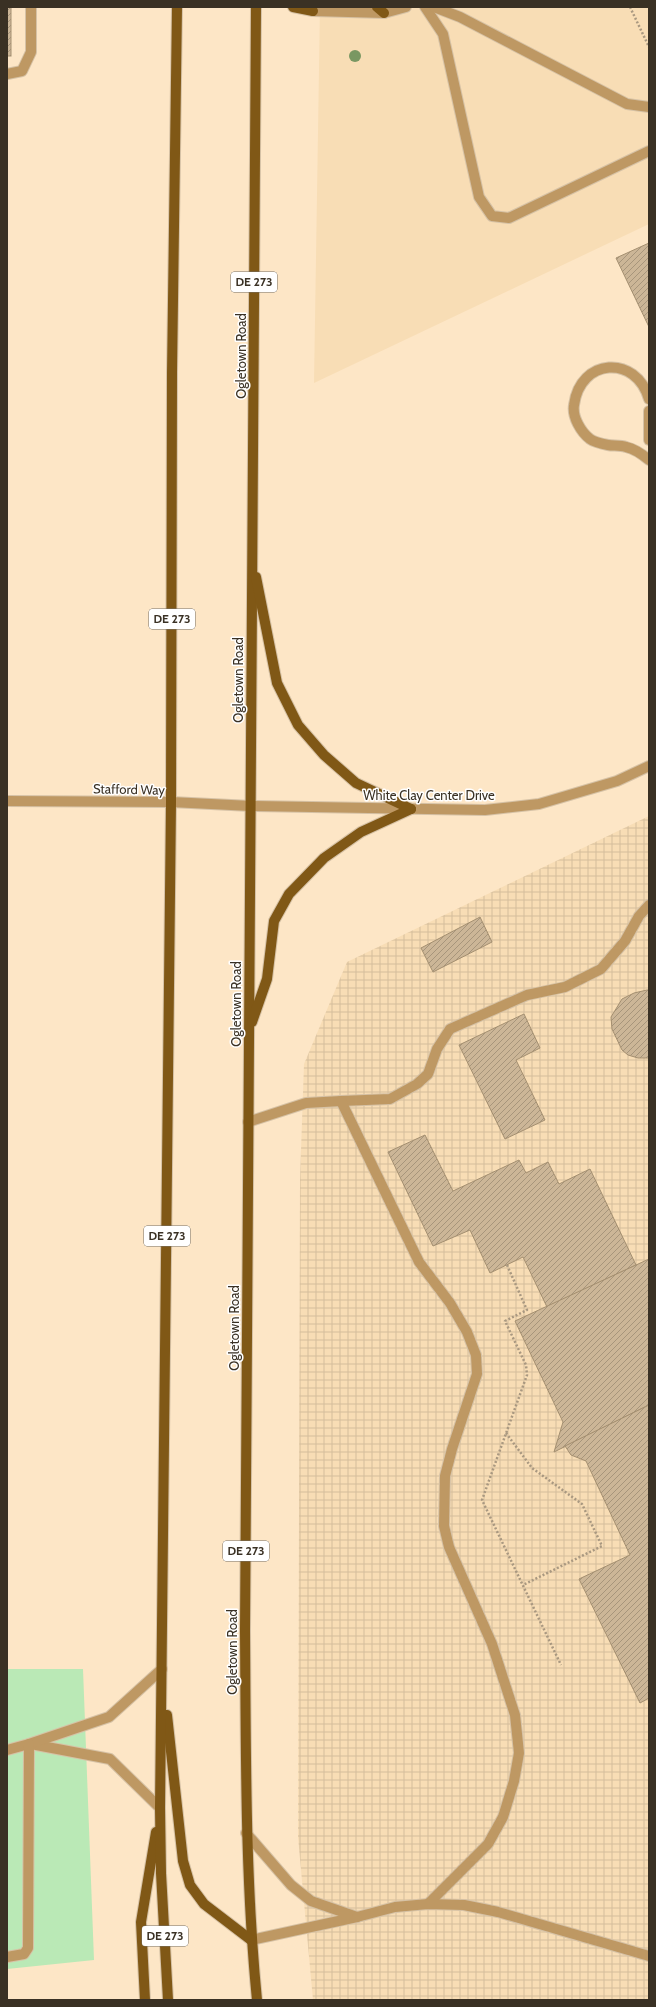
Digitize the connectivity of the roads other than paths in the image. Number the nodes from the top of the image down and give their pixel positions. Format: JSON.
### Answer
{"nodes":[{"id":1,"x":31,"y":7,"type":"edge"},
{"id":2,"x":176,"y":7,"type":"edge"},
{"id":3,"x":256,"y":7,"type":"edge"},
{"id":4,"x":293,"y":7,"type":"edge"},
{"id":5,"x":406,"y":7,"type":"edge"},
{"id":6,"x":426,"y":7,"type":"edge"},
{"id":7,"x":434,"y":7,"type":"edge"},
{"id":8,"x":381,"y":10,"type":"edge"},
{"id":9,"x":314,"y":11,"type":"joint"},
{"id":10,"x":7,"y":74,"type":"edge"},
{"id":11,"x":649,"y":107,"type":"edge"},
{"id":12,"x":649,"y":151,"type":"edge"},
{"id":13,"x":649,"y":399,"type":"edge"},
{"id":14,"x":649,"y":411,"type":"edge"},
{"id":15,"x":649,"y":440,"type":"edge"},
{"id":16,"x":649,"y":460,"type":"edge"},
{"id":17,"x":252,"y":557,"type":"junction"},
{"id":18,"x":649,"y":766,"type":"edge"},
{"id":19,"x":7,"y":801,"type":"edge"},
{"id":20,"x":171,"y":802,"type":"junction"},
{"id":21,"x":251,"y":806,"type":"junction"},
{"id":22,"x":411,"y":809,"type":"junction"},
{"id":23,"x":649,"y":905,"type":"edge"},
{"id":24,"x":249,"y":1031,"type":"junction"},
{"id":25,"x":341,"y":1101,"type":"junction"},
{"id":26,"x":248,"y":1122,"type":"junction"},
{"id":27,"x":162,"y":1669,"type":"junction"},
{"id":28,"x":29,"y":1744,"type":"junction"},
{"id":29,"x":7,"y":1750,"type":"edge"},
{"id":30,"x":160,"y":1808,"type":"junction"},
{"id":31,"x":246,"y":1833,"type":"junction"},
{"id":32,"x":428,"y":1904,"type":"junction"},
{"id":33,"x":357,"y":1917,"type":"junction"},
{"id":34,"x":251,"y":1940,"type":"junction"},
{"id":35,"x":649,"y":1956,"type":"edge"},
{"id":36,"x":7,"y":1957,"type":"edge"},
{"id":37,"x":145,"y":2000,"type":"edge"},
{"id":38,"x":168,"y":2000,"type":"edge"},
{"id":39,"x":257,"y":2000,"type":"edge"}],
"edges":[{"from":1,"to":10,"type":"street"},
{"from":2,"to":20,"type":"main road","number":"DE 273"},
{"from":3,"to":17,"type":"main road","name":"Ogletown Road","number":"DE 273"},
{"from":4,"to":9,"type":"main road"},
{"from":5,"to":8,"type":"street"},
{"from":6,"to":12,"type":"street"},
{"from":7,"to":11,"type":"street"},
{"from":8,"to":9,"type":"street"},
{"from":13,"to":16,"type":"street"},
{"from":14,"to":15,"type":"street"},
{"from":17,"to":21,"type":"main road","name":"Ogletown Road","number":"DE 273"},
{"from":17,"to":22,"type":"main road"},
{"from":18,"to":22,"type":"street","name":"White Clay Center Drive"},
{"from":19,"to":20,"type":"street","name":"Stafford Way"},
{"from":20,"to":21,"type":"street","name":"Stafford Way"},
{"from":20,"to":27,"type":"main road","number":"DE 273"},
{"from":21,"to":22,"type":"street","name":"White Clay Center Drive"},
{"from":21,"to":24,"type":"main road","name":"Ogletown Road","number":"DE 273"},
{"from":22,"to":24,"type":"main road"},
{"from":23,"to":25,"type":"street"},
{"from":24,"to":26,"type":"main road","name":"Ogletown Road","number":"DE 273"},
{"from":25,"to":26,"type":"street"},
{"from":25,"to":32,"type":"street"},
{"from":26,"to":31,"type":"main road","name":"Ogletown Road","number":"DE 273"},
{"from":27,"to":28,"type":"street"},
{"from":27,"to":30,"type":"main road","number":"DE 273"},
{"from":27,"to":34,"type":"main road"},
{"from":28,"to":29,"type":"street"},
{"from":28,"to":30,"type":"street"},
{"from":28,"to":36,"type":"street"},
{"from":30,"to":37,"type":"main road"},
{"from":30,"to":38,"type":"main road","number":"DE 273"},
{"from":31,"to":33,"type":"street"},
{"from":31,"to":34,"type":"main road","name":"Ogletown Road","number":"DE 273"},
{"from":32,"to":33,"type":"street"},
{"from":32,"to":35,"type":"street"},
{"from":33,"to":34,"type":"street"},
{"from":34,"to":39,"type":"main road","name":"Ogletown Road","number":"DE 273"}]}
